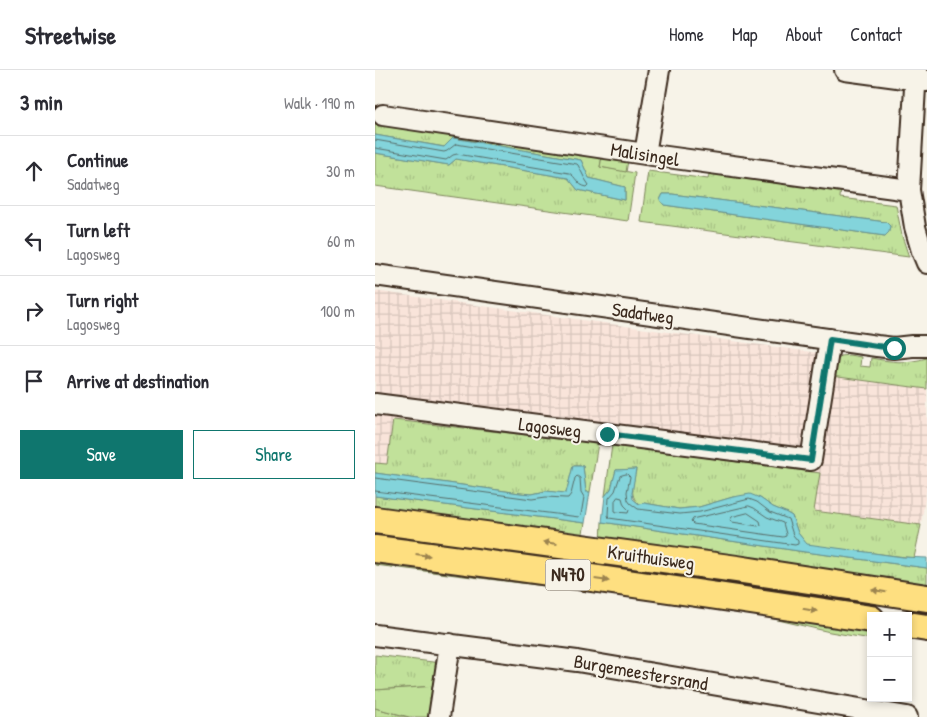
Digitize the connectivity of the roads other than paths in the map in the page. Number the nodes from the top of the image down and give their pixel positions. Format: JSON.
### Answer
{"nodes":[{"id":1,"x":659,"y":70,"type":"edge"},
{"id":2,"x":845,"y":70,"type":"edge"},
{"id":3,"x":919,"y":77,"type":"edge"},
{"id":4,"x":383,"y":115,"type":"dead end"},
{"id":5,"x":645,"y":154,"type":"junction"},
{"id":6,"x":909,"y":190,"type":"junction"},
{"id":7,"x":927,"y":263,"type":"edge"},
{"id":8,"x":375,"y":275,"type":"edge"},
{"id":9,"x":830,"y":339,"type":"junction"},
{"id":10,"x":922,"y":342,"type":"edge"},
{"id":11,"x":375,"y":404,"type":"edge"},
{"id":12,"x":375,"y":520,"type":"edge"},
{"id":13,"x":375,"y":549,"type":"edge"},
{"id":14,"x":927,"y":598,"type":"edge"},
{"id":15,"x":867,"y":618,"type":"edge"},
{"id":16,"x":912,"y":626,"type":"edge"},
{"id":17,"x":927,"y":628,"type":"edge"},
{"id":18,"x":375,"y":635,"type":"edge"},
{"id":19,"x":450,"y":644,"type":"junction"},
{"id":20,"x":439,"y":717,"type":"edge"},
{"id":21,"x":907,"y":717,"type":"edge"}],
"edges":[{"from":1,"to":5,"type":"street"},
{"from":2,"to":3,"type":"street"},
{"from":3,"to":6,"type":"street"},
{"from":4,"to":5,"type":"street","name":"Malisingel"},
{"from":5,"to":6,"type":"street","name":"Malisingel"},
{"from":6,"to":7,"type":"street"},
{"from":8,"to":9,"type":"street","name":"Sadatweg"},
{"from":9,"to":10,"type":"street","name":"Sadatweg"},
{"from":9,"to":11,"type":"street","name":"Lagosweg"},
{"from":14,"to":12,"type":"main road","name":"Kruithuisweg","number":"N470","one_way":true},
{"from":13,"to":15,"type":"main road","name":"Kruithuisweg","number":"N470","one_way":true},
{"from":16,"to":17,"type":"main road"},
{"from":18,"to":19,"type":"street","name":"Burgemeestersrand"},
{"from":19,"to":20,"type":"street"},
{"from":19,"to":21,"type":"street","name":"Burgemeestersrand"}]}
